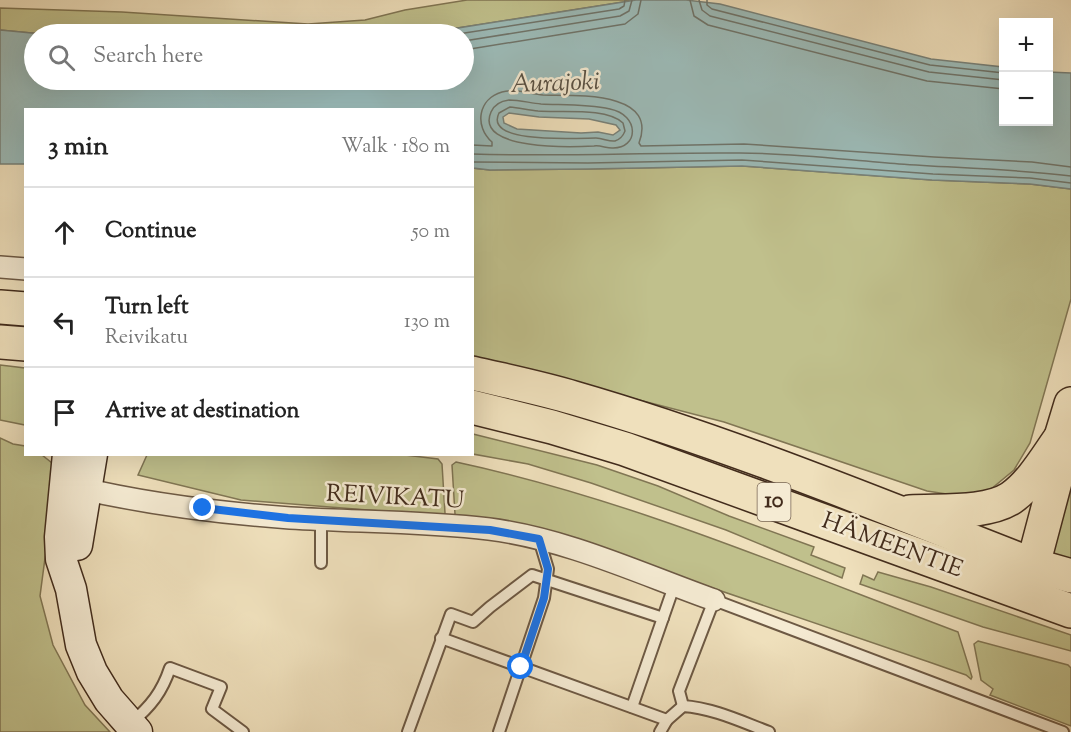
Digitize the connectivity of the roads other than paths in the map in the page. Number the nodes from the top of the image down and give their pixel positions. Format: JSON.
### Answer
{"nodes":[{"id":1,"x":0,"y":267,"type":"edge"},
{"id":2,"x":24,"y":269,"type":"edge"},
{"id":3,"x":0,"y":307,"type":"edge"},
{"id":4,"x":24,"y":309,"type":"edge"},
{"id":5,"x":0,"y":342,"type":"edge"},
{"id":6,"x":24,"y":345,"type":"edge"},
{"id":7,"x":474,"y":373,"type":"edge"},
{"id":8,"x":1071,"y":404,"type":"edge"},
{"id":9,"x":474,"y":408,"type":"edge"},
{"id":10,"x":1061,"y":437,"type":"junction"},
{"id":11,"x":68,"y":456,"type":"edge"},
{"id":12,"x":91,"y":456,"type":"edge"},
{"id":13,"x":76,"y":487,"type":"junction"},
{"id":14,"x":899,"y":513,"type":"junction"},
{"id":15,"x":321,"y":519,"type":"junction"},
{"id":16,"x":539,"y":539,"type":"junction"},
{"id":17,"x":321,"y":563,"type":"dead end"},
{"id":18,"x":1032,"y":565,"type":"junction"},
{"id":19,"x":1071,"y":576,"type":"edge"},
{"id":20,"x":546,"y":579,"type":"junction"},
{"id":21,"x":674,"y":586,"type":"junction"},
{"id":22,"x":714,"y":600,"type":"junction"},
{"id":23,"x":1039,"y":600,"type":"junction"},
{"id":24,"x":1071,"y":612,"type":"edge"},
{"id":25,"x":663,"y":618,"type":"junction"},
{"id":26,"x":441,"y":638,"type":"junction"},
{"id":27,"x":521,"y":667,"type":"junction"},
{"id":28,"x":683,"y":706,"type":"junction"},
{"id":29,"x":632,"y":707,"type":"junction"},
{"id":30,"x":667,"y":720,"type":"junction"},
{"id":31,"x":133,"y":729,"type":"edge"},
{"id":32,"x":237,"y":730,"type":"edge"},
{"id":33,"x":408,"y":732,"type":"edge"},
{"id":34,"x":499,"y":732,"type":"edge"},
{"id":35,"x":660,"y":732,"type":"edge"},
{"id":36,"x":769,"y":732,"type":"edge"},
{"id":37,"x":1064,"y":732,"type":"edge"}],
"edges":[{"from":1,"to":2,"type":"street"},
{"from":3,"to":4,"type":"highway"},
{"from":5,"to":6,"type":"highway"},
{"from":7,"to":14,"type":"highway","name":"HÄMEENTIE","number":"10"},
{"from":8,"to":10,"type":"highway"},
{"from":9,"to":23,"type":"highway","name":"HÄMEENTIE","number":"10"},
{"from":10,"to":14,"type":"highway"},
{"from":10,"to":18,"type":"highway"},
{"from":11,"to":13,"type":"street"},
{"from":12,"to":13,"type":"street"},
{"from":13,"to":15,"type":"street","name":"REIVIKATU"},
{"from":13,"to":31,"type":"street"},
{"from":14,"to":18,"type":"highway","name":"HÄMEENTIE","number":"10"},
{"from":15,"to":16,"type":"street","name":"REIVIKATU"},
{"from":15,"to":17,"type":"lane"},
{"from":16,"to":20,"type":"lane"},
{"from":16,"to":21,"type":"street","name":"REIVIKATU"},
{"from":18,"to":19,"type":"highway","name":"HÄMEENTIE","number":"10"},
{"from":18,"to":23,"type":"highway"},
{"from":20,"to":25,"type":"lane"},
{"from":20,"to":26,"type":"lane"},
{"from":20,"to":27,"type":"lane"},
{"from":21,"to":22,"type":"street","name":"REIVIKATU"},
{"from":21,"to":25,"type":"lane"},
{"from":22,"to":28,"type":"lane"},
{"from":22,"to":37,"type":"lane"},
{"from":23,"to":24,"type":"highway","name":"HÄMEENTIE","number":"10"},
{"from":25,"to":29,"type":"lane"},
{"from":26,"to":27,"type":"lane"},
{"from":26,"to":33,"type":"lane"},
{"from":27,"to":29,"type":"lane"},
{"from":27,"to":34,"type":"lane"},
{"from":28,"to":30,"type":"lane"},
{"from":28,"to":36,"type":"lane"},
{"from":29,"to":30,"type":"lane"},
{"from":30,"to":35,"type":"lane"},
{"from":31,"to":32,"type":"lane"}]}
